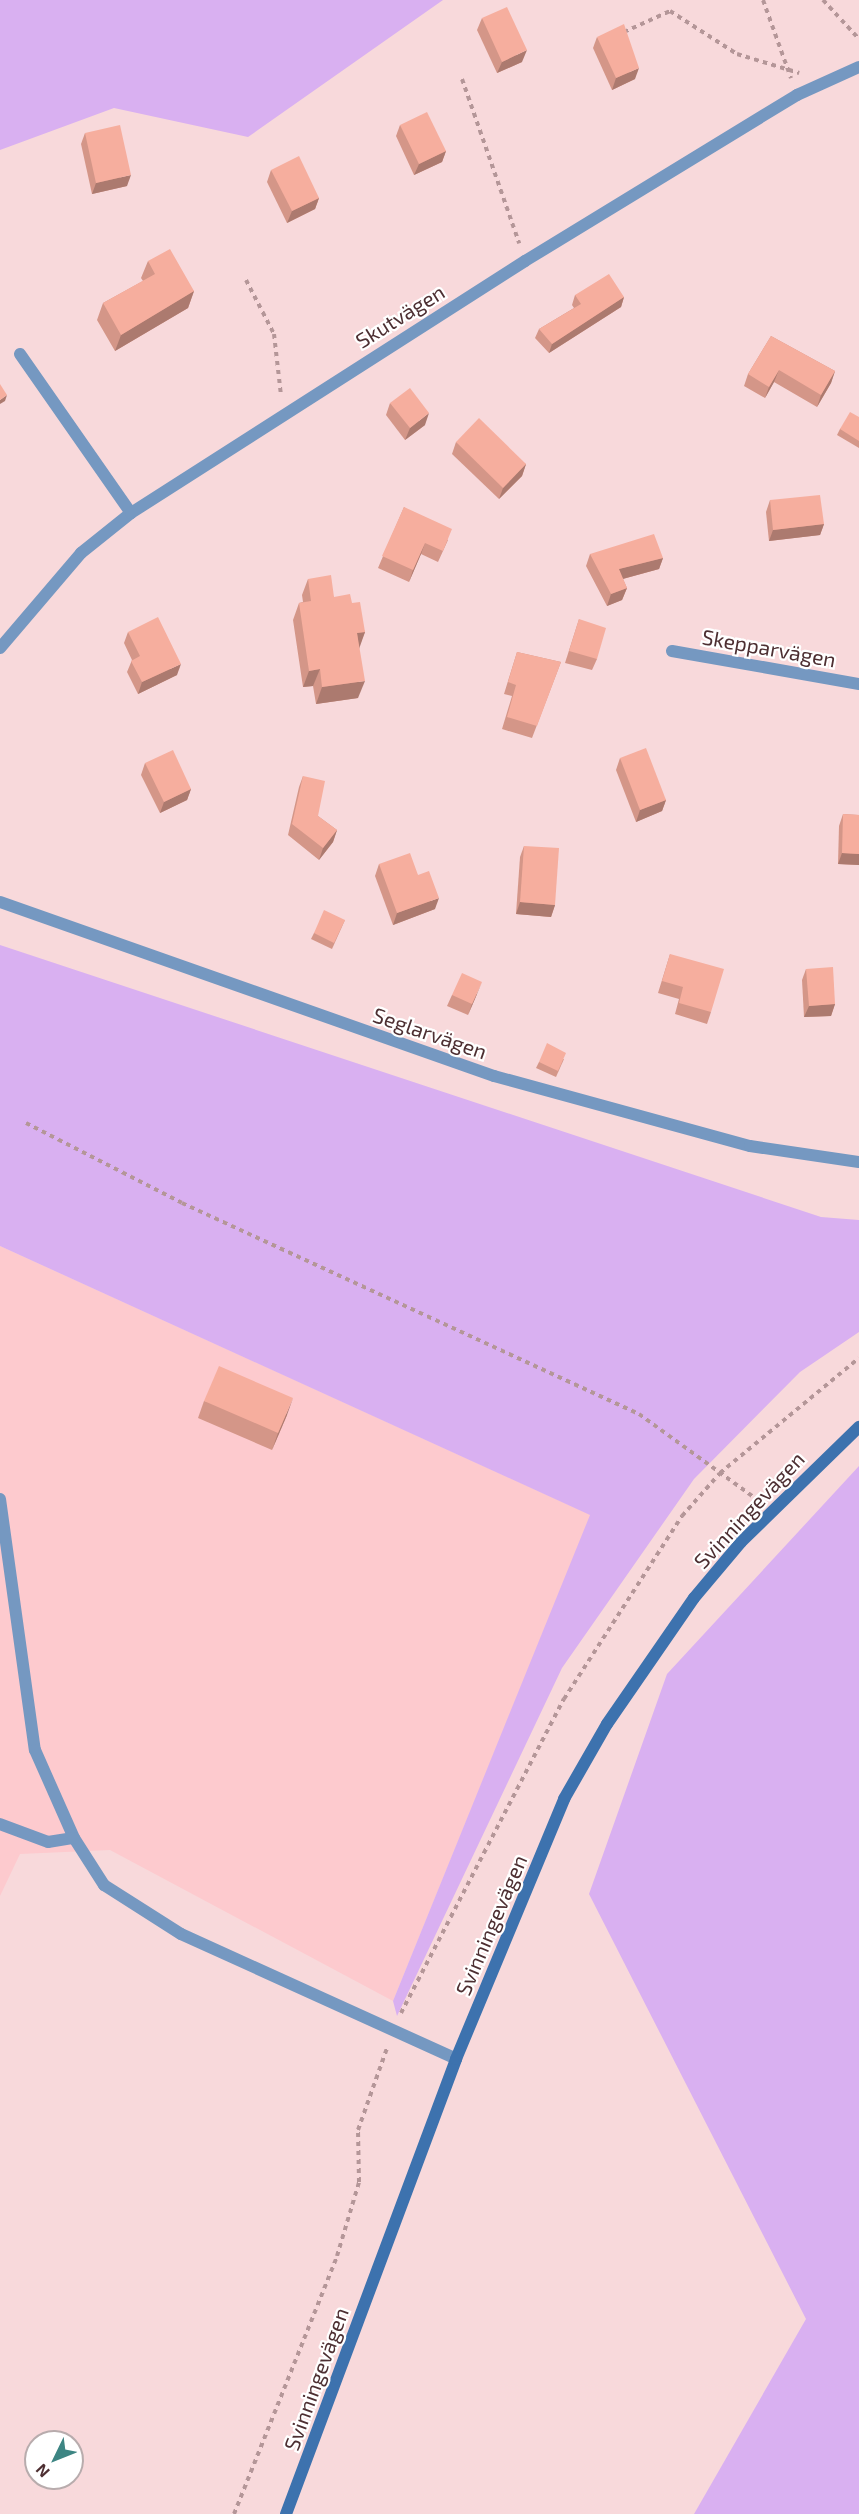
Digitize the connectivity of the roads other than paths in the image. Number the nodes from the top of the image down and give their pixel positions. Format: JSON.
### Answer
{"nodes":[{"id":1,"x":859,"y":67,"type":"edge"},
{"id":2,"x":20,"y":354,"type":"dead end"},
{"id":3,"x":131,"y":513,"type":"junction"},
{"id":4,"x":0,"y":648,"type":"edge"},
{"id":5,"x":672,"y":651,"type":"dead end"},
{"id":6,"x":859,"y":684,"type":"edge"},
{"id":7,"x":0,"y":902,"type":"edge"},
{"id":8,"x":859,"y":1162,"type":"edge"},
{"id":9,"x":859,"y":1427,"type":"edge"},
{"id":10,"x":0,"y":1499,"type":"edge"},
{"id":11,"x":0,"y":1824,"type":"edge"},
{"id":12,"x":74,"y":1838,"type":"junction"},
{"id":13,"x":456,"y":2060,"type":"junction"},
{"id":14,"x":286,"y":2514,"type":"edge"}],
"edges":[{"from":1,"to":3,"type":"street","name":"Skutvägen"},
{"from":2,"to":3,"type":"street"},
{"from":3,"to":4,"type":"street","name":"Skutvägen"},
{"from":5,"to":6,"type":"street","name":"Skepparvägen"},
{"from":7,"to":8,"type":"street","name":"Seglarvägen"},
{"from":9,"to":13,"type":"main road","name":"Svinningevägen"},
{"from":10,"to":12,"type":"street"},
{"from":11,"to":12,"type":"street"},
{"from":12,"to":13,"type":"street"},
{"from":13,"to":14,"type":"main road","name":"Svinningevägen"}]}
